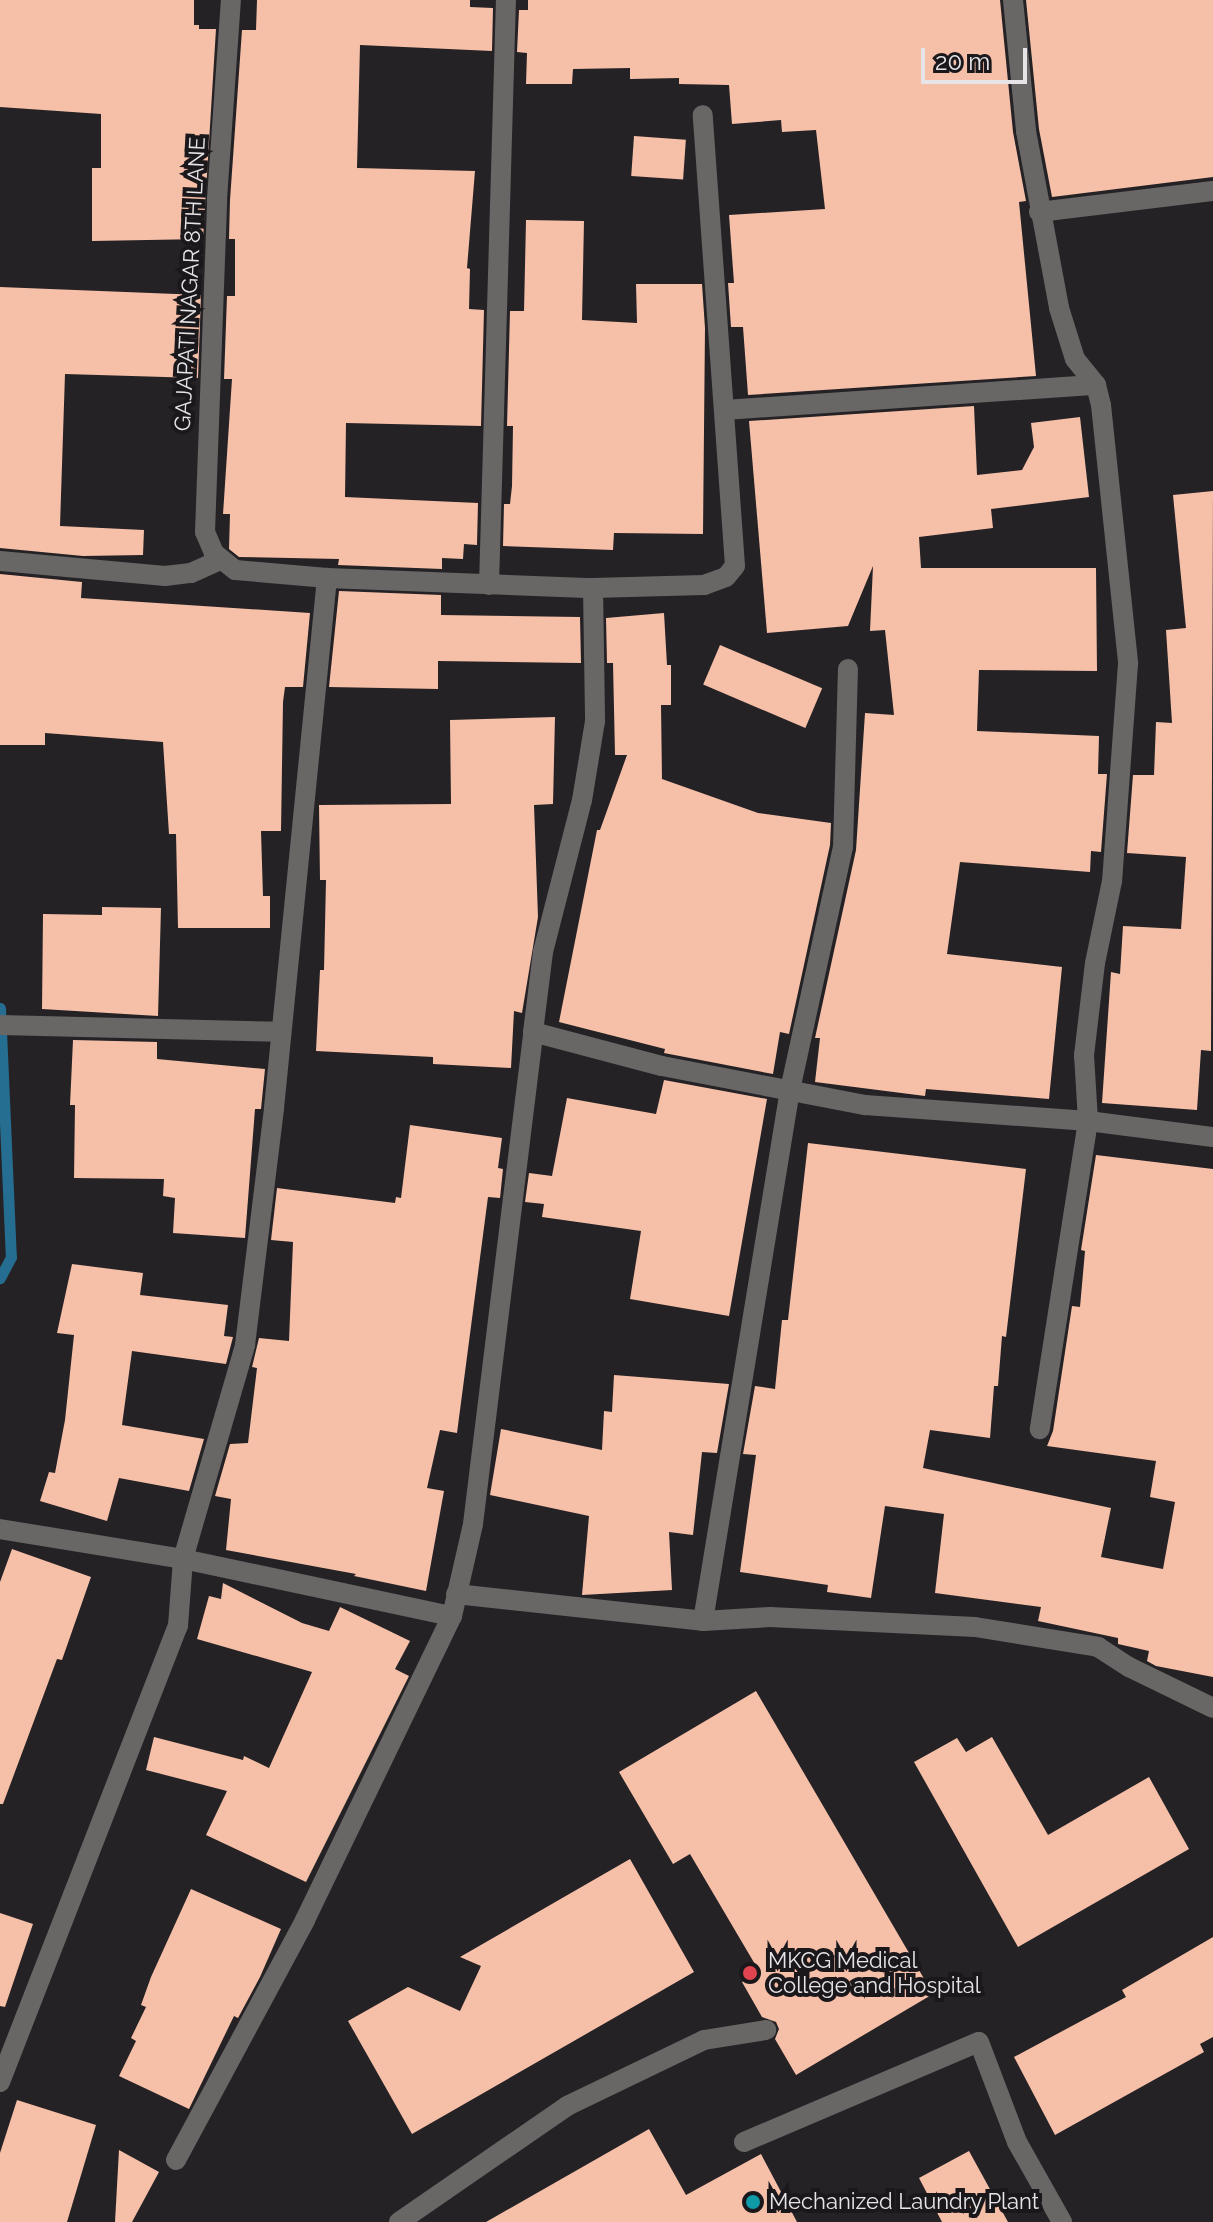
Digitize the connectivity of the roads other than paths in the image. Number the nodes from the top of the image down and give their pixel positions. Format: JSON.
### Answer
{"nodes":[{"id":1,"x":231,"y":0,"type":"edge"},
{"id":2,"x":506,"y":0,"type":"edge"},
{"id":3,"x":1013,"y":0,"type":"edge"},
{"id":4,"x":703,"y":115,"type":"dead end"},
{"id":5,"x":1213,"y":191,"type":"edge"},
{"id":6,"x":1039,"y":212,"type":"junction"},
{"id":7,"x":1096,"y":385,"type":"junction"},
{"id":8,"x":725,"y":410,"type":"junction"},
{"id":9,"x":0,"y":561,"type":"edge"},
{"id":10,"x":223,"y":562,"type":"junction"},
{"id":11,"x":327,"y":578,"type":"junction"},
{"id":12,"x":489,"y":585,"type":"junction"},
{"id":13,"x":593,"y":588,"type":"junction"},
{"id":14,"x":848,"y":669,"type":"dead end"},
{"id":15,"x":0,"y":1025,"type":"edge"},
{"id":16,"x":281,"y":1032,"type":"junction"},
{"id":17,"x":533,"y":1032,"type":"junction"},
{"id":18,"x":790,"y":1090,"type":"junction"},
{"id":19,"x":1088,"y":1121,"type":"junction"},
{"id":20,"x":1213,"y":1137,"type":"edge"},
{"id":21,"x":1040,"y":1429,"type":"dead end"},
{"id":22,"x":0,"y":1529,"type":"edge"},
{"id":23,"x":183,"y":1559,"type":"junction"},
{"id":24,"x":456,"y":1594,"type":"junction"},
{"id":25,"x":452,"y":1616,"type":"junction"},
{"id":26,"x":703,"y":1621,"type":"junction"},
{"id":27,"x":1213,"y":1708,"type":"edge"},
{"id":28,"x":766,"y":2030,"type":"dead end"},
{"id":29,"x":0,"y":2082,"type":"edge"},
{"id":30,"x":744,"y":2142,"type":"dead end"},
{"id":31,"x":176,"y":2160,"type":"dead end"},
{"id":32,"x":404,"y":2221,"type":"edge"},
{"id":33,"x":1062,"y":2222,"type":"edge"}],
"edges":[{"from":1,"to":10,"type":"street","name":"GAJAPATI NAGAR 8TH LANE"},
{"from":2,"to":12,"type":"street"},
{"from":3,"to":6,"type":"street"},
{"from":4,"to":8,"type":"street"},
{"from":5,"to":6,"type":"street"},
{"from":6,"to":7,"type":"street"},
{"from":7,"to":8,"type":"street"},
{"from":7,"to":19,"type":"street"},
{"from":8,"to":13,"type":"street"},
{"from":9,"to":10,"type":"street"},
{"from":10,"to":11,"type":"street"},
{"from":11,"to":12,"type":"street"},
{"from":11,"to":16,"type":"street"},
{"from":12,"to":13,"type":"street"},
{"from":13,"to":17,"type":"street"},
{"from":14,"to":18,"type":"street"},
{"from":15,"to":16,"type":"street"},
{"from":16,"to":23,"type":"street"},
{"from":17,"to":18,"type":"street"},
{"from":17,"to":24,"type":"street"},
{"from":18,"to":19,"type":"street"},
{"from":18,"to":26,"type":"street"},
{"from":19,"to":20,"type":"street"},
{"from":19,"to":21,"type":"street"},
{"from":22,"to":23,"type":"street"},
{"from":23,"to":25,"type":"street"},
{"from":23,"to":29,"type":"street"},
{"from":24,"to":25,"type":"street"},
{"from":24,"to":26,"type":"street"},
{"from":25,"to":31,"type":"street"},
{"from":26,"to":27,"type":"street"},
{"from":28,"to":32,"type":"street"},
{"from":30,"to":33,"type":"street"}]}
